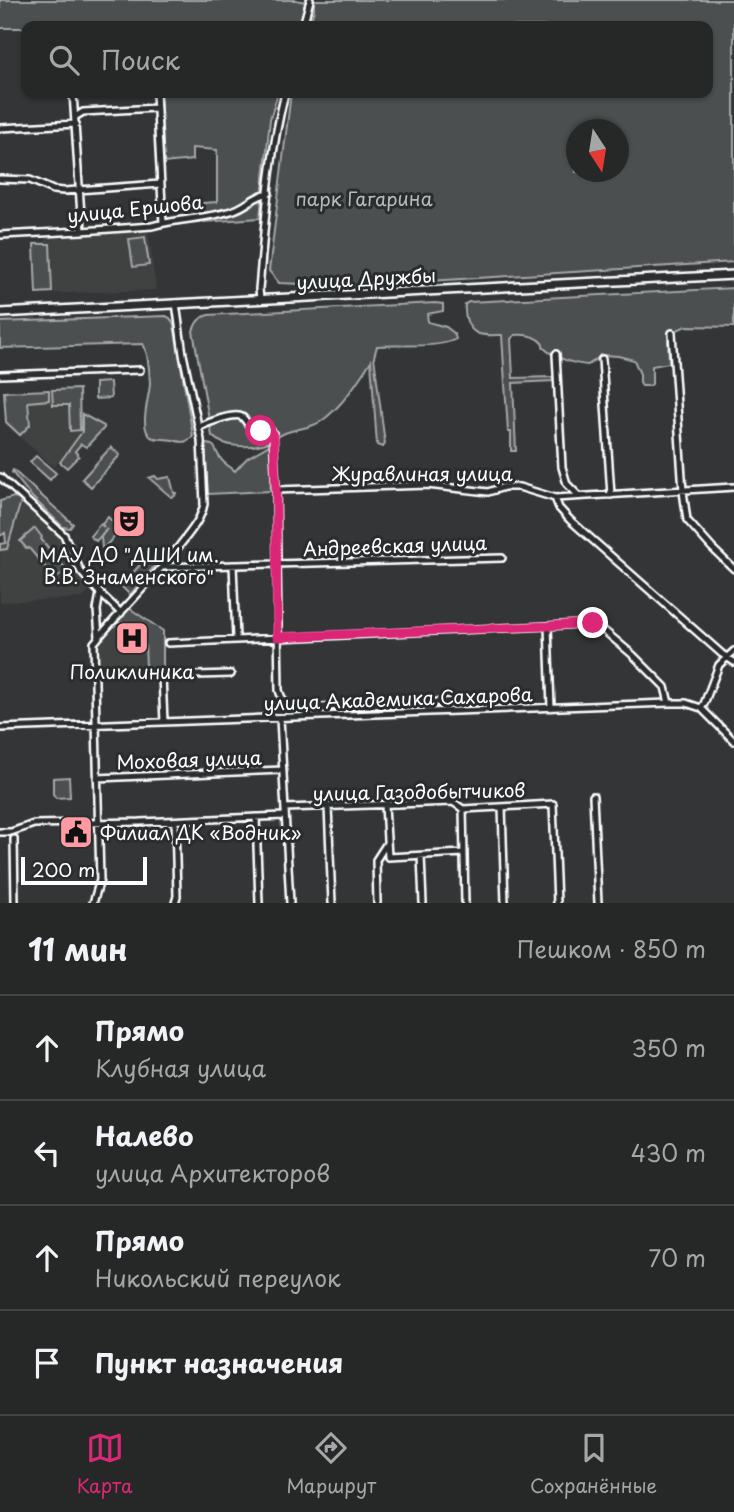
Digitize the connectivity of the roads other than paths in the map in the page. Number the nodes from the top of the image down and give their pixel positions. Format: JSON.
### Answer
{"nodes":[{"id":1,"x":310,"y":0,"type":"edge"},
{"id":2,"x":304,"y":21,"type":"edge"},
{"id":3,"x":74,"y":98,"type":"edge"},
{"id":4,"x":156,"y":98,"type":"edge"},
{"id":5,"x":284,"y":98,"type":"edge"},
{"id":6,"x":156,"y":108,"type":"junction"},
{"id":7,"x":75,"y":117,"type":"junction"},
{"id":8,"x":76,"y":124,"type":"junction"},
{"id":9,"x":0,"y":128,"type":"edge"},
{"id":10,"x":0,"y":179,"type":"edge"},
{"id":11,"x":160,"y":184,"type":"junction"},
{"id":12,"x":80,"y":190,"type":"junction"},
{"id":13,"x":269,"y":193,"type":"junction"},
{"id":14,"x":163,"y":223,"type":"junction"},
{"id":15,"x":82,"y":231,"type":"junction"},
{"id":16,"x":0,"y":234,"type":"edge"},
{"id":17,"x":734,"y":275,"type":"edge"},
{"id":18,"x":260,"y":299,"type":"junction"},
{"id":19,"x":176,"y":303,"type":"junction"},
{"id":20,"x":0,"y":313,"type":"edge"},
{"id":21,"x":672,"y":333,"type":"dead end"},
{"id":22,"x":556,"y":355,"type":"dead end"},
{"id":23,"x":602,"y":359,"type":"dead end"},
{"id":24,"x":140,"y":370,"type":"dead end"},
{"id":25,"x":0,"y":375,"type":"edge"},
{"id":26,"x":199,"y":428,"type":"junction"},
{"id":27,"x":0,"y":477,"type":"edge"},
{"id":28,"x":734,"y":487,"type":"edge"},
{"id":29,"x":276,"y":490,"type":"junction"},
{"id":30,"x":683,"y":491,"type":"junction"},
{"id":31,"x":611,"y":495,"type":"junction"},
{"id":32,"x":579,"y":496,"type":"junction"},
{"id":33,"x":555,"y":498,"type":"junction"},
{"id":34,"x":502,"y":558,"type":"dead end"},
{"id":35,"x":233,"y":565,"type":"junction"},
{"id":36,"x":276,"y":565,"type":"junction"},
{"id":37,"x":163,"y":567,"type":"junction"},
{"id":38,"x":734,"y":569,"type":"edge"},
{"id":39,"x":100,"y":593,"type":"junction"},
{"id":40,"x":121,"y":613,"type":"junction"},
{"id":41,"x":548,"y":626,"type":"junction"},
{"id":42,"x":99,"y":637,"type":"junction"},
{"id":43,"x":277,"y":637,"type":"junction"},
{"id":44,"x":236,"y":639,"type":"junction"},
{"id":45,"x":167,"y":643,"type":"dead end"},
{"id":46,"x":734,"y":652,"type":"edge"},
{"id":47,"x":728,"y":657,"type":"junction"},
{"id":48,"x":734,"y":662,"type":"edge"},
{"id":49,"x":230,"y":674,"type":"dead end"},
{"id":50,"x":486,"y":700,"type":"dead end"},
{"id":51,"x":669,"y":703,"type":"junction"},
{"id":52,"x":551,"y":708,"type":"junction"},
{"id":53,"x":701,"y":708,"type":"junction"},
{"id":54,"x":280,"y":718,"type":"junction"},
{"id":55,"x":164,"y":722,"type":"junction"},
{"id":56,"x":95,"y":724,"type":"junction"},
{"id":57,"x":0,"y":728,"type":"edge"},
{"id":58,"x":734,"y":741,"type":"edge"},
{"id":59,"x":283,"y":770,"type":"junction"},
{"id":60,"x":97,"y":778,"type":"junction"},
{"id":61,"x":593,"y":796,"type":"dead end"},
{"id":62,"x":385,"y":805,"type":"junction"},
{"id":63,"x":328,"y":806,"type":"junction"},
{"id":64,"x":502,"y":807,"type":"junction"},
{"id":65,"x":285,"y":808,"type":"junction"},
{"id":66,"x":463,"y":809,"type":"junction"},
{"id":67,"x":285,"y":816,"type":"junction"},
{"id":68,"x":256,"y":817,"type":"junction"},
{"id":69,"x":175,"y":821,"type":"junction"},
{"id":70,"x":99,"y":823,"type":"junction"},
{"id":71,"x":0,"y":832,"type":"edge"},
{"id":72,"x":14,"y":839,"type":"dead end"},
{"id":73,"x":387,"y":843,"type":"junction"},
{"id":74,"x":464,"y":853,"type":"junction"},
{"id":75,"x":421,"y":856,"type":"junction"},
{"id":76,"x":15,"y":903,"type":"edge"},
{"id":77,"x":93,"y":903,"type":"edge"},
{"id":78,"x":175,"y":903,"type":"edge"},
{"id":79,"x":259,"y":903,"type":"edge"},
{"id":80,"x":290,"y":903,"type":"edge"},
{"id":81,"x":332,"y":903,"type":"edge"},
{"id":82,"x":377,"y":903,"type":"edge"},
{"id":83,"x":423,"y":903,"type":"edge"},
{"id":84,"x":465,"y":903,"type":"edge"},
{"id":85,"x":505,"y":903,"type":"edge"},
{"id":86,"x":557,"y":903,"type":"edge"},
{"id":87,"x":597,"y":903,"type":"edge"}],
"edges":[{"from":1,"to":2,"type":"street"},
{"from":3,"to":7,"type":"street"},
{"from":4,"to":6,"type":"street"},
{"from":5,"to":13,"type":"street"},
{"from":6,"to":7,"type":"street"},
{"from":6,"to":11,"type":"street"},
{"from":7,"to":8,"type":"street"},
{"from":8,"to":9,"type":"street"},
{"from":8,"to":12,"type":"street"},
{"from":10,"to":12,"type":"street"},
{"from":11,"to":12,"type":"street"},
{"from":11,"to":14,"type":"street"},
{"from":12,"to":15,"type":"street"},
{"from":13,"to":14,"type":"street","name":"улица Ершова"},
{"from":13,"to":18,"type":"street"},
{"from":14,"to":15,"type":"street","name":"улица Ершова"},
{"from":15,"to":16,"type":"street","name":"улица Ершова"},
{"from":17,"to":18,"type":"main road","name":"улица Дружбы"},
{"from":18,"to":19,"type":"main road","name":"улица Дружбы"},
{"from":19,"to":20,"type":"main road","name":"улица Дружбы"},
{"from":19,"to":26,"type":"street"},
{"from":21,"to":30,"type":"street"},
{"from":22,"to":32,"type":"street"},
{"from":23,"to":31,"type":"street"},
{"from":24,"to":25,"type":"street"},
{"from":26,"to":29,"type":"street"},
{"from":26,"to":37,"type":"street"},
{"from":27,"to":39,"type":"street"},
{"from":28,"to":30,"type":"street","name":"Журавлиная улица"},
{"from":29,"to":33,"type":"street","name":"Журавлиная улица"},
{"from":29,"to":36,"type":"street"},
{"from":30,"to":31,"type":"street","name":"Журавлиная улица"},
{"from":30,"to":38,"type":"street"},
{"from":31,"to":32,"type":"street","name":"Журавлиная улица"},
{"from":32,"to":33,"type":"street","name":"Журавлиная улица"},
{"from":33,"to":47,"type":"street"},
{"from":34,"to":36,"type":"street","name":"Андреевская улица"},
{"from":35,"to":36,"type":"street","name":"Андреевская улица"},
{"from":35,"to":37,"type":"street","name":"Андреевская улица"},
{"from":35,"to":44,"type":"street"},
{"from":36,"to":43,"type":"street"},
{"from":37,"to":40,"type":"street"},
{"from":39,"to":40,"type":"street"},
{"from":39,"to":42,"type":"street"},
{"from":40,"to":42,"type":"street"},
{"from":41,"to":43,"type":"street"},
{"from":41,"to":51,"type":"street"},
{"from":41,"to":52,"type":"street"},
{"from":42,"to":56,"type":"street"},
{"from":43,"to":44,"type":"street"},
{"from":43,"to":50,"type":"street"},
{"from":44,"to":45,"type":"street"},
{"from":46,"to":47,"type":"street"},
{"from":47,"to":48,"type":"street"},
{"from":47,"to":53,"type":"street"},
{"from":49,"to":55,"type":"street"},
{"from":51,"to":52,"type":"street","name":"улица Академика Сахарова"},
{"from":51,"to":53,"type":"street","name":"улица Академика Сахарова"},
{"from":52,"to":54,"type":"street","name":"улица Академика Сахарова"},
{"from":53,"to":58,"type":"street"},
{"from":54,"to":55,"type":"street","name":"улица Академика Сахарова"},
{"from":54,"to":59,"type":"street"},
{"from":55,"to":56,"type":"street","name":"улица Академика Сахарова"},
{"from":56,"to":57,"type":"street","name":"улица Академика Сахарова"},
{"from":56,"to":60,"type":"street"},
{"from":59,"to":60,"type":"street","name":"Моховая улица"},
{"from":59,"to":65,"type":"street"},
{"from":60,"to":70,"type":"street"},
{"from":61,"to":87,"type":"street"},
{"from":62,"to":63,"type":"street","name":"улица Газодобытчиков"},
{"from":62,"to":66,"type":"street","name":"улица Газодобытчиков"},
{"from":62,"to":73,"type":"street"},
{"from":63,"to":65,"type":"street","name":"улица Газодобытчиков"},
{"from":63,"to":81,"type":"street"},
{"from":64,"to":66,"type":"street","name":"улица Газодобытчиков"},
{"from":64,"to":85,"type":"street"},
{"from":64,"to":86,"type":"street","name":"улица Газодобытчиков"},
{"from":65,"to":67,"type":"street"},
{"from":66,"to":74,"type":"street"},
{"from":67,"to":68,"type":"street"},
{"from":67,"to":80,"type":"street"},
{"from":68,"to":69,"type":"street"},
{"from":68,"to":79,"type":"street"},
{"from":69,"to":70,"type":"street"},
{"from":69,"to":78,"type":"street"},
{"from":70,"to":71,"type":"street"},
{"from":70,"to":77,"type":"street"},
{"from":72,"to":76,"type":"street"},
{"from":73,"to":75,"type":"street"},
{"from":73,"to":82,"type":"street"},
{"from":74,"to":75,"type":"street"},
{"from":74,"to":84,"type":"street"},
{"from":75,"to":83,"type":"street"}]}
